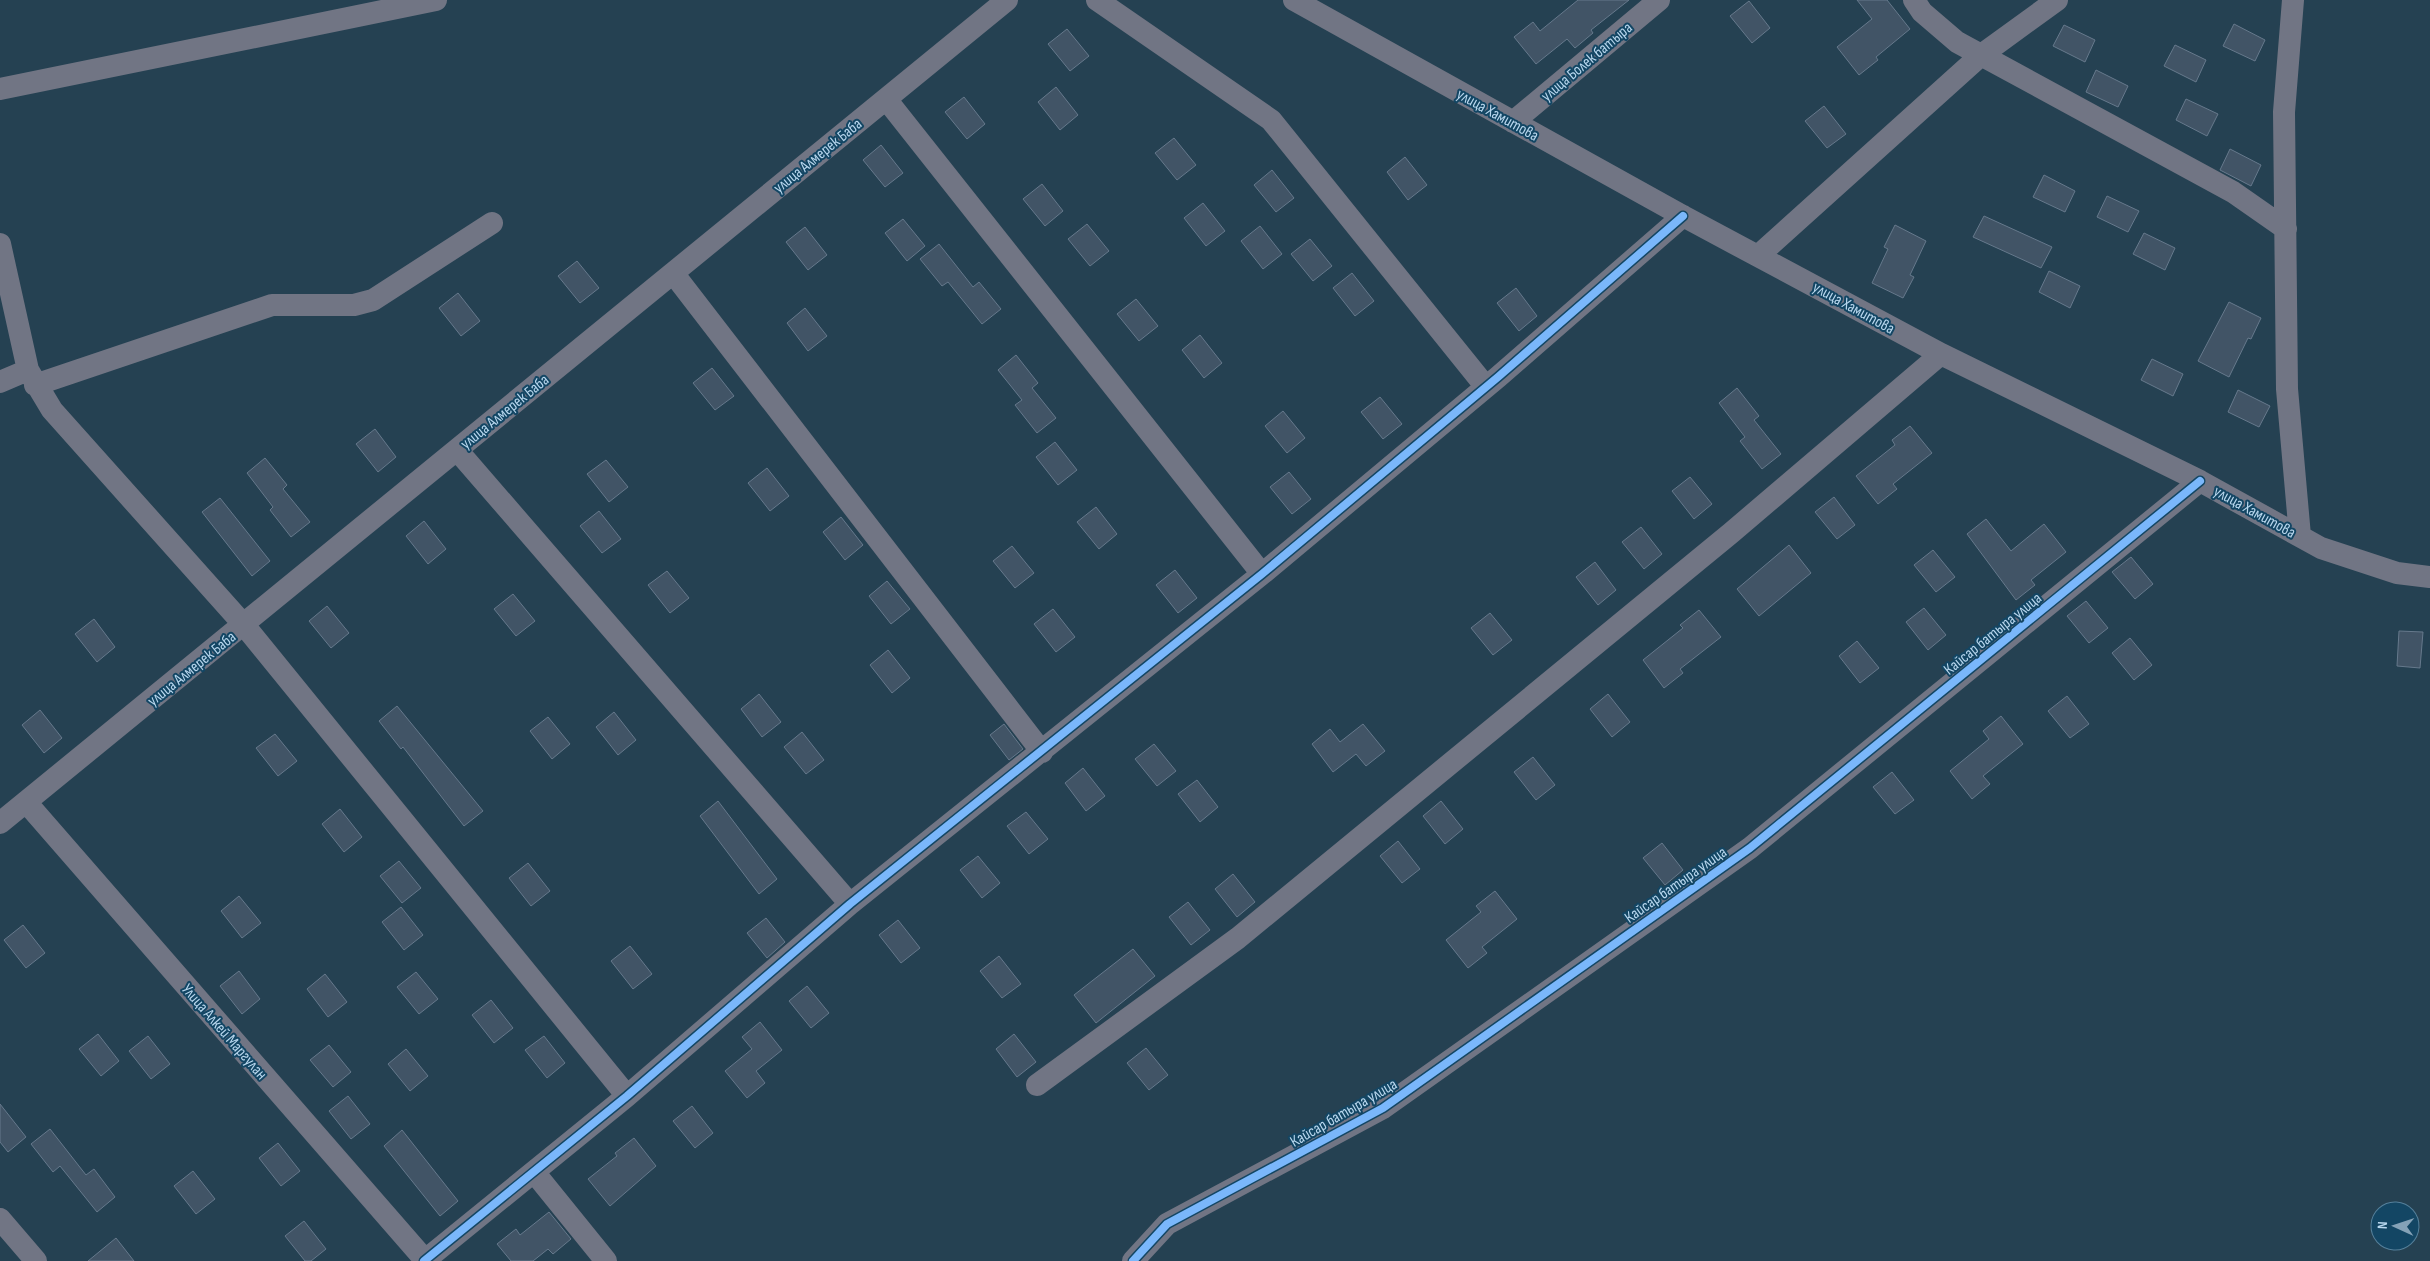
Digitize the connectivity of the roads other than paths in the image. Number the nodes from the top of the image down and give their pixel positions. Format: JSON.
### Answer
{"nodes":[{"id":1,"x":436,"y":0,"type":"edge"},
{"id":2,"x":1007,"y":0,"type":"edge"},
{"id":3,"x":1097,"y":0,"type":"edge"},
{"id":4,"x":1294,"y":0,"type":"edge"},
{"id":5,"x":1658,"y":0,"type":"edge"},
{"id":6,"x":1914,"y":0,"type":"edge"},
{"id":7,"x":2057,"y":0,"type":"edge"},
{"id":8,"x":2293,"y":0,"type":"edge"},
{"id":9,"x":1980,"y":56,"type":"junction"},
{"id":10,"x":0,"y":89,"type":"edge"},
{"id":11,"x":886,"y":99,"type":"junction"},
{"id":12,"x":1513,"y":122,"type":"junction"},
{"id":13,"x":1683,"y":216,"type":"junction"},
{"id":14,"x":492,"y":224,"type":"dead end"},
{"id":15,"x":2286,"y":229,"type":"junction"},
{"id":16,"x":0,"y":244,"type":"edge"},
{"id":17,"x":1759,"y":254,"type":"junction"},
{"id":18,"x":673,"y":273,"type":"junction"},
{"id":19,"x":1940,"y":354,"type":"junction"},
{"id":20,"x":31,"y":378,"type":"junction"},
{"id":21,"x":0,"y":382,"type":"edge"},
{"id":22,"x":1486,"y":387,"type":"junction"},
{"id":23,"x":457,"y":450,"type":"junction"},
{"id":24,"x":2200,"y":481,"type":"junction"},
{"id":25,"x":2300,"y":536,"type":"junction"},
{"id":26,"x":1262,"y":574,"type":"junction"},
{"id":27,"x":2430,"y":577,"type":"edge"},
{"id":28,"x":244,"y":625,"type":"junction"},
{"id":29,"x":1042,"y":752,"type":"junction"},
{"id":30,"x":26,"y":802,"type":"junction"},
{"id":31,"x":0,"y":823,"type":"edge"},
{"id":32,"x":850,"y":904,"type":"junction"},
{"id":33,"x":1037,"y":1085,"type":"dead end"},
{"id":34,"x":627,"y":1096,"type":"junction"},
{"id":35,"x":534,"y":1172,"type":"junction"},
{"id":36,"x":0,"y":1219,"type":"edge"},
{"id":37,"x":424,"y":1260,"type":"edge"},
{"id":38,"x":36,"y":1261,"type":"edge"},
{"id":39,"x":606,"y":1261,"type":"edge"},
{"id":40,"x":1133,"y":1261,"type":"edge"}],
"edges":[{"from":1,"to":10,"type":"street"},
{"from":2,"to":11,"type":"street","name":"улица Алмерек Баба"},
{"from":3,"to":22,"type":"street"},
{"from":4,"to":12,"type":"street","name":"улица Хамитова"},
{"from":5,"to":12,"type":"street","name":"улица Болек батыра"},
{"from":6,"to":9,"type":"street"},
{"from":7,"to":9,"type":"street"},
{"from":8,"to":15,"type":"street"},
{"from":9,"to":15,"type":"street"},
{"from":9,"to":17,"type":"street"},
{"from":11,"to":18,"type":"street","name":"улица Алмерек Баба"},
{"from":11,"to":26,"type":"street"},
{"from":12,"to":13,"type":"street","name":"улица Хамитова"},
{"from":13,"to":17,"type":"street","name":"улица Хамитова"},
{"from":13,"to":22,"type":"street"},
{"from":14,"to":20,"type":"street"},
{"from":15,"to":25,"type":"street"},
{"from":16,"to":20,"type":"street"},
{"from":17,"to":19,"type":"street","name":"улица Хамитова"},
{"from":18,"to":23,"type":"street","name":"улица Алмерек Баба"},
{"from":18,"to":29,"type":"street"},
{"from":19,"to":24,"type":"street","name":"улица Хамитова"},
{"from":19,"to":33,"type":"street"},
{"from":20,"to":21,"type":"street"},
{"from":20,"to":28,"type":"street"},
{"from":22,"to":26,"type":"street"},
{"from":23,"to":28,"type":"street","name":"улица Алмерек Баба"},
{"from":23,"to":32,"type":"street"},
{"from":24,"to":25,"type":"street","name":"улица Хамитова"},
{"from":24,"to":40,"type":"street","name":"Кайсар батыра улица"},
{"from":25,"to":27,"type":"street","name":"улица Хамитова"},
{"from":26,"to":29,"type":"street"},
{"from":28,"to":30,"type":"street","name":"улица Алмерек Баба"},
{"from":28,"to":34,"type":"street"},
{"from":29,"to":32,"type":"street"},
{"from":30,"to":31,"type":"street","name":"улица Алмерек Баба"},
{"from":30,"to":37,"type":"street","name":"Улица Алкей Маргулан"},
{"from":32,"to":34,"type":"street"},
{"from":34,"to":35,"type":"street"},
{"from":35,"to":37,"type":"street"},
{"from":35,"to":39,"type":"street"},
{"from":36,"to":38,"type":"street"}]}
